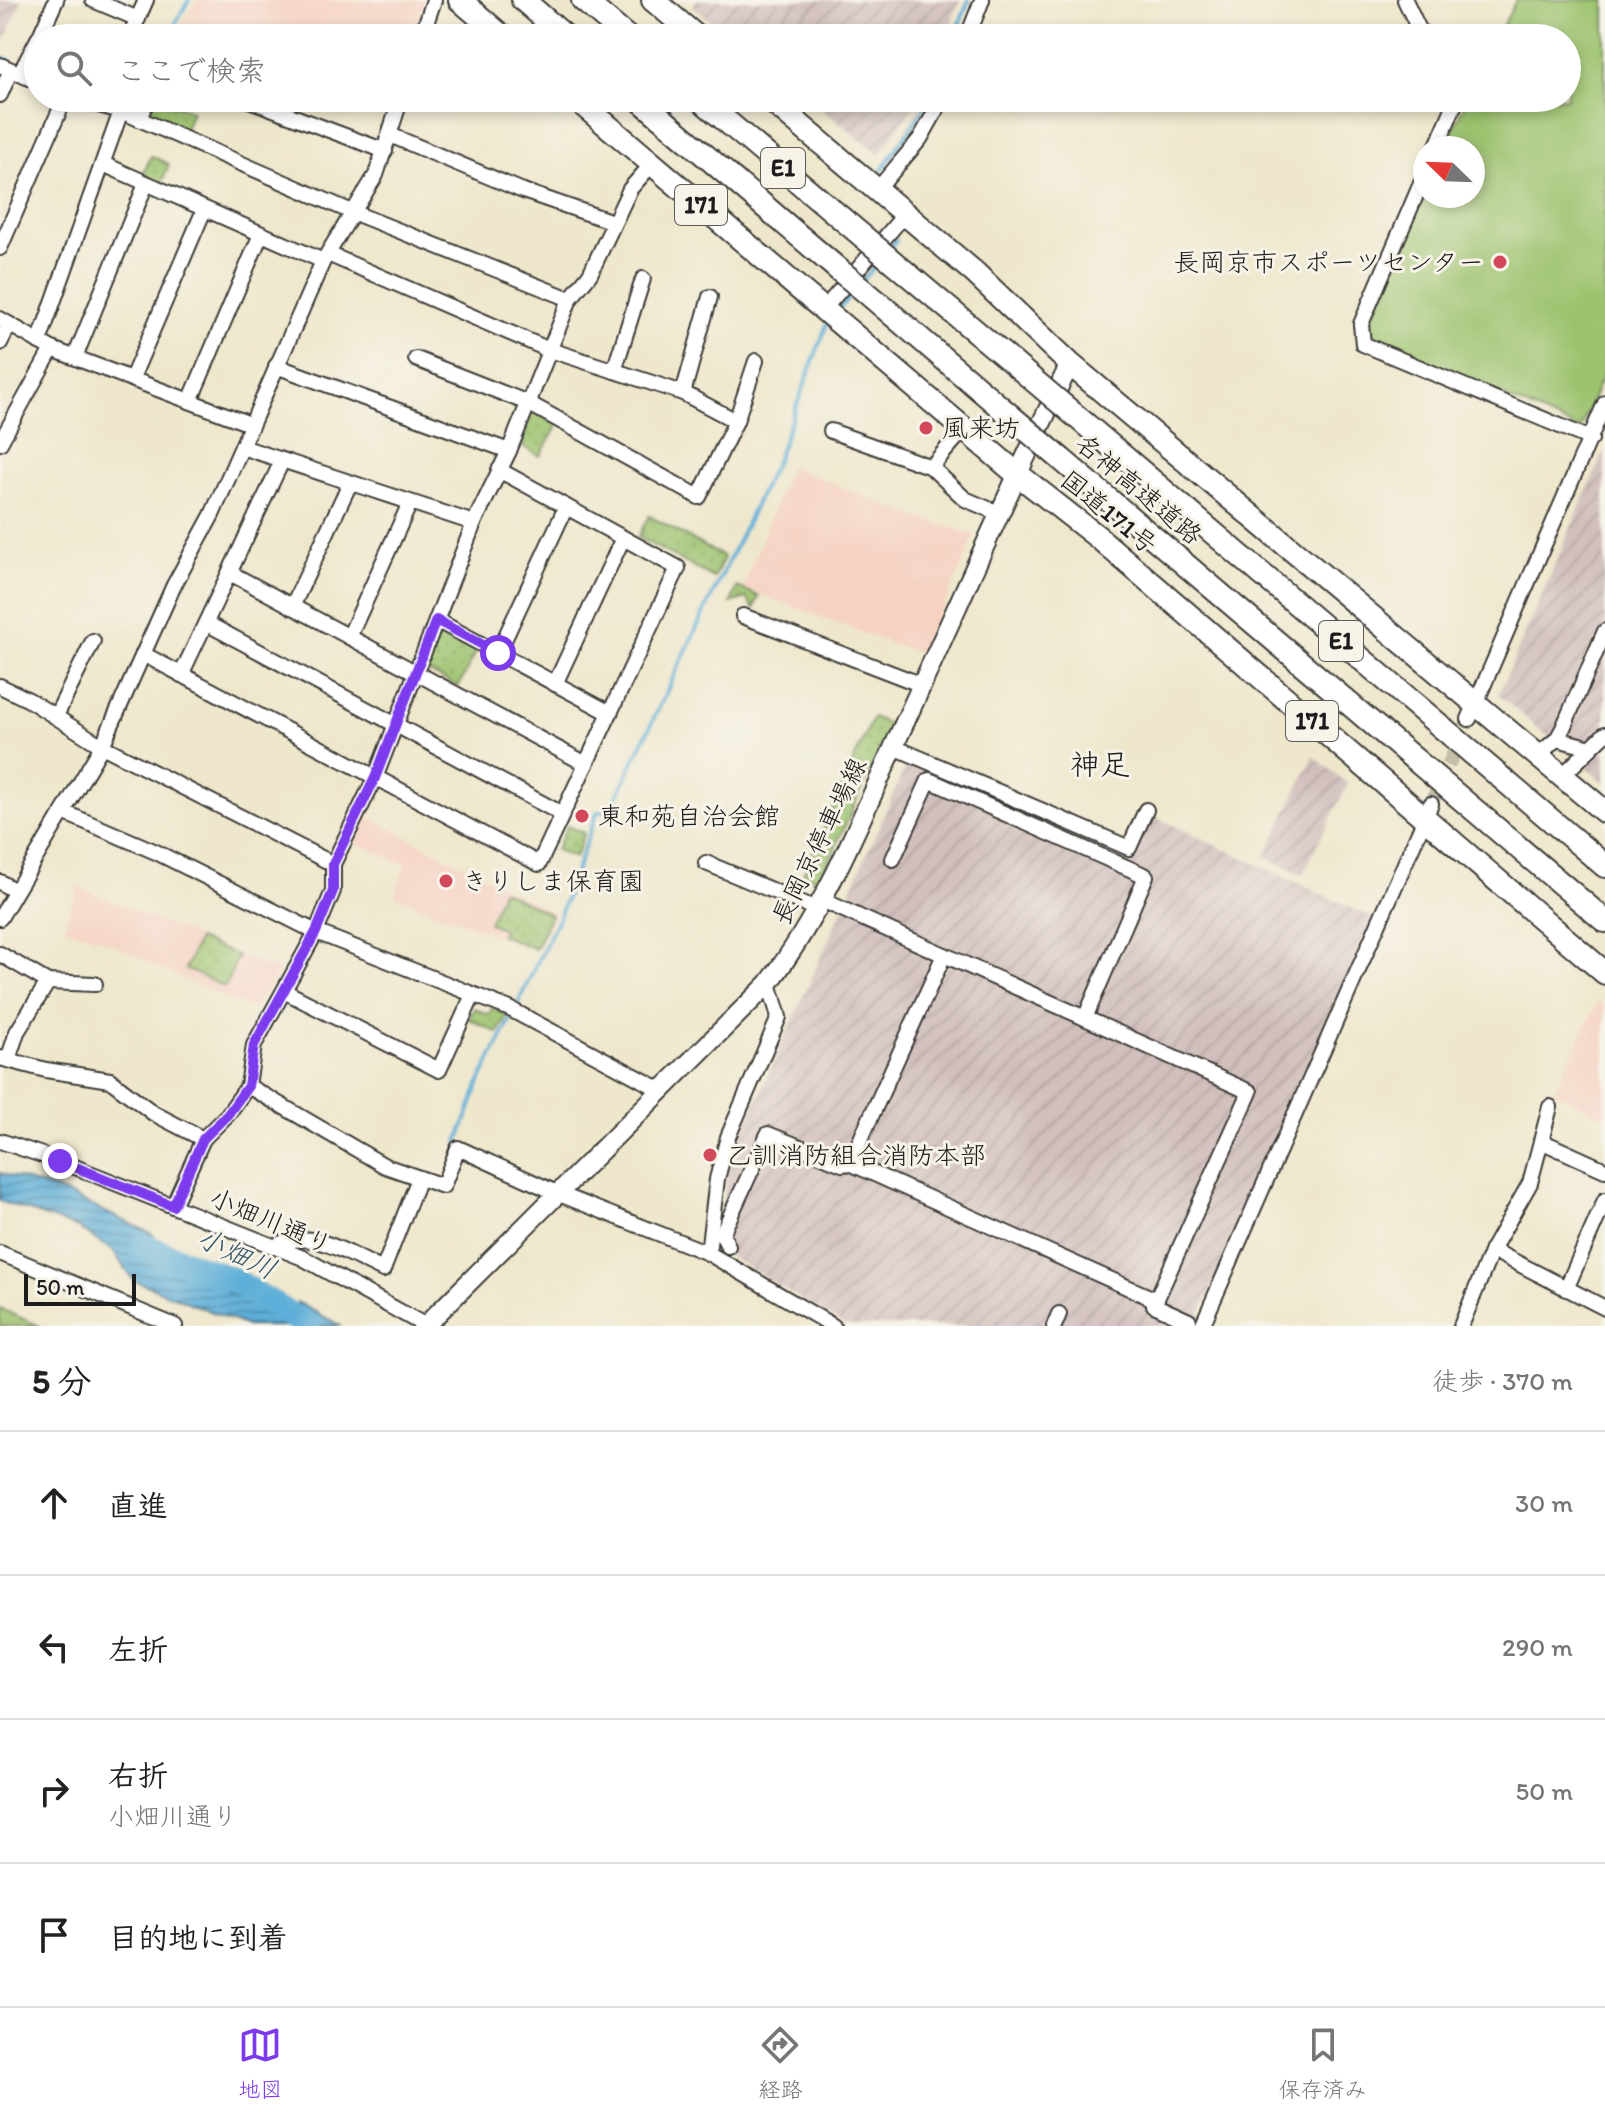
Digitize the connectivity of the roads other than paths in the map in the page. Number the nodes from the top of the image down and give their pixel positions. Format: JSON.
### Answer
{"nodes":[{"id":1,"x":56,"y":0,"type":"edge"},
{"id":2,"x":93,"y":0,"type":"edge"},
{"id":3,"x":146,"y":0,"type":"edge"},
{"id":4,"x":434,"y":0,"type":"edge"},
{"id":5,"x":460,"y":0,"type":"edge"},
{"id":6,"x":523,"y":0,"type":"edge"},
{"id":7,"x":583,"y":0,"type":"edge"},
{"id":8,"x":653,"y":0,"type":"edge"},
{"id":9,"x":982,"y":0,"type":"edge"},
{"id":10,"x":1405,"y":0,"type":"edge"},
{"id":11,"x":138,"y":19,"type":"junction"},
{"id":12,"x":45,"y":24,"type":"edge"},
{"id":13,"x":136,"y":24,"type":"edge"},
{"id":14,"x":426,"y":24,"type":"edge"},
{"id":15,"x":488,"y":24,"type":"edge"},
{"id":16,"x":551,"y":24,"type":"edge"},
{"id":17,"x":611,"y":24,"type":"edge"},
{"id":18,"x":681,"y":24,"type":"edge"},
{"id":19,"x":973,"y":24,"type":"edge"},
{"id":20,"x":1416,"y":24,"type":"edge"},
{"id":21,"x":24,"y":54,"type":"edge"},
{"id":22,"x":10,"y":69,"type":"edge"},
{"id":23,"x":0,"y":95,"type":"edge"},
{"id":24,"x":59,"y":112,"type":"edge"},
{"id":25,"x":121,"y":112,"type":"edge"},
{"id":26,"x":123,"y":112,"type":"edge"},
{"id":27,"x":142,"y":112,"type":"edge"},
{"id":28,"x":281,"y":112,"type":"edge"},
{"id":29,"x":397,"y":112,"type":"edge"},
{"id":30,"x":591,"y":112,"type":"edge"},
{"id":31,"x":654,"y":112,"type":"edge"},
{"id":32,"x":716,"y":112,"type":"edge"},
{"id":33,"x":785,"y":112,"type":"edge"},
{"id":34,"x":935,"y":112,"type":"edge"},
{"id":35,"x":1451,"y":112,"type":"edge"},
{"id":36,"x":139,"y":119,"type":"junction"},
{"id":37,"x":390,"y":135,"type":"junction"},
{"id":38,"x":1441,"y":136,"type":"edge"},
{"id":39,"x":385,"y":151,"type":"junction"},
{"id":40,"x":103,"y":164,"type":"junction"},
{"id":41,"x":652,"y":164,"type":"junction"},
{"id":42,"x":146,"y":184,"type":"junction"},
{"id":43,"x":877,"y":190,"type":"junction"},
{"id":44,"x":1413,"y":202,"type":"edge"},
{"id":45,"x":204,"y":210,"type":"junction"},
{"id":46,"x":352,"y":212,"type":"junction"},
{"id":47,"x":905,"y":214,"type":"junction"},
{"id":48,"x":613,"y":222,"type":"junction"},
{"id":49,"x":261,"y":234,"type":"junction"},
{"id":50,"x":0,"y":248,"type":"edge"},
{"id":51,"x":325,"y":257,"type":"junction"},
{"id":52,"x":643,"y":279,"type":"dead end"},
{"id":53,"x":710,"y":297,"type":"dead end"},
{"id":54,"x":570,"y":299,"type":"junction"},
{"id":55,"x":829,"y":314,"type":"junction"},
{"id":56,"x":5,"y":322,"type":"edge"},
{"id":57,"x":0,"y":343,"type":"edge"},
{"id":58,"x":46,"y":346,"type":"junction"},
{"id":59,"x":547,"y":349,"type":"junction"},
{"id":60,"x":75,"y":357,"type":"junction"},
{"id":61,"x":416,"y":359,"type":"dead end"},
{"id":62,"x":756,"y":361,"type":"dead end"},
{"id":63,"x":1070,"y":364,"type":"junction"},
{"id":64,"x":276,"y":366,"type":"junction"},
{"id":65,"x":614,"y":371,"type":"junction"},
{"id":66,"x":132,"y":378,"type":"junction"},
{"id":67,"x":683,"y":393,"type":"junction"},
{"id":68,"x":190,"y":401,"type":"junction"},
{"id":69,"x":528,"y":403,"type":"junction"},
{"id":70,"x":1605,"y":403,"type":"edge"},
{"id":71,"x":736,"y":421,"type":"junction"},
{"id":72,"x":250,"y":424,"type":"junction"},
{"id":73,"x":964,"y":429,"type":"junction"},
{"id":74,"x":831,"y":431,"type":"dead end"},
{"id":75,"x":1591,"y":439,"type":"junction"},
{"id":76,"x":0,"y":443,"type":"edge"},
{"id":77,"x":242,"y":447,"type":"junction"},
{"id":78,"x":509,"y":451,"type":"junction"},
{"id":79,"x":282,"y":461,"type":"junction"},
{"id":80,"x":931,"y":467,"type":"junction"},
{"id":81,"x":499,"y":470,"type":"junction"},
{"id":82,"x":1016,"y":473,"type":"junction"},
{"id":83,"x":350,"y":483,"type":"junction"},
{"id":84,"x":410,"y":503,"type":"junction"},
{"id":85,"x":566,"y":507,"type":"junction"},
{"id":86,"x":998,"y":513,"type":"junction"},
{"id":87,"x":474,"y":523,"type":"junction"},
{"id":88,"x":623,"y":538,"type":"junction"},
{"id":89,"x":230,"y":573,"type":"junction"},
{"id":90,"x":292,"y":607,"type":"junction"},
{"id":91,"x":743,"y":616,"type":"dead end"},
{"id":92,"x":436,"y":620,"type":"junction"},
{"id":93,"x":206,"y":623,"type":"junction"},
{"id":94,"x":1605,"y":631,"type":"edge"},
{"id":95,"x":349,"y":637,"type":"junction"},
{"id":96,"x":93,"y":641,"type":"dead end"},
{"id":97,"x":498,"y":653,"type":"junction"},
{"id":98,"x":143,"y":654,"type":"junction"},
{"id":99,"x":1590,"y":666,"type":"junction"},
{"id":100,"x":416,"y":672,"type":"junction"},
{"id":101,"x":1605,"y":672,"type":"edge"},
{"id":102,"x":181,"y":675,"type":"junction"},
{"id":103,"x":555,"y":684,"type":"junction"},
{"id":104,"x":922,"y":685,"type":"junction"},
{"id":105,"x":0,"y":686,"type":"edge"},
{"id":106,"x":1472,"y":711,"type":"junction"},
{"id":107,"x":610,"y":713,"type":"junction"},
{"id":108,"x":56,"y":716,"type":"junction"},
{"id":109,"x":395,"y":725,"type":"junction"},
{"id":110,"x":1605,"y":734,"type":"edge"},
{"id":111,"x":1557,"y":739,"type":"junction"},
{"id":112,"x":102,"y":746,"type":"junction"},
{"id":113,"x":894,"y":747,"type":"junction"},
{"id":114,"x":1591,"y":748,"type":"junction"},
{"id":115,"x":1538,"y":755,"type":"junction"},
{"id":116,"x":586,"y":764,"type":"junction"},
{"id":117,"x":1562,"y":776,"type":"junction"},
{"id":118,"x":375,"y":778,"type":"junction"},
{"id":119,"x":1146,"y":810,"type":"dead end"},
{"id":120,"x":1428,"y":811,"type":"junction"},
{"id":121,"x":63,"y":812,"type":"junction"},
{"id":122,"x":1605,"y":812,"type":"edge"},
{"id":123,"x":562,"y":814,"type":"junction"},
{"id":124,"x":893,"y":859,"type":"dead end"},
{"id":125,"x":706,"y":863,"type":"dead end"},
{"id":126,"x":333,"y":864,"type":"junction"},
{"id":127,"x":1605,"y":866,"type":"edge"},
{"id":128,"x":0,"y":882,"type":"edge"},
{"id":129,"x":15,"y":891,"type":"junction"},
{"id":130,"x":821,"y":905,"type":"junction"},
{"id":131,"x":0,"y":918,"type":"edge"},
{"id":132,"x":1605,"y":921,"type":"edge"},
{"id":133,"x":316,"y":932,"type":"junction"},
{"id":134,"x":0,"y":954,"type":"edge"},
{"id":135,"x":944,"y":955,"type":"junction"},
{"id":136,"x":1605,"y":973,"type":"edge"},
{"id":137,"x":48,"y":982,"type":"junction"},
{"id":138,"x":769,"y":983,"type":"junction"},
{"id":139,"x":95,"y":984,"type":"dead end"},
{"id":140,"x":284,"y":991,"type":"junction"},
{"id":141,"x":473,"y":995,"type":"junction"},
{"id":142,"x":1085,"y":1018,"type":"junction"},
{"id":143,"x":4,"y":1059,"type":"edge"},
{"id":144,"x":248,"y":1086,"type":"junction"},
{"id":145,"x":661,"y":1090,"type":"junction"},
{"id":146,"x":1550,"y":1107,"type":"dead end"},
{"id":147,"x":203,"y":1139,"type":"junction"},
{"id":148,"x":0,"y":1141,"type":"edge"},
{"id":149,"x":1541,"y":1141,"type":"junction"},
{"id":150,"x":850,"y":1163,"type":"junction"},
{"id":151,"x":1605,"y":1170,"type":"edge"},
{"id":152,"x":419,"y":1178,"type":"junction"},
{"id":153,"x":559,"y":1194,"type":"junction"},
{"id":154,"x":1605,"y":1200,"type":"edge"},
{"id":155,"x":173,"y":1206,"type":"junction"},
{"id":156,"x":728,"y":1246,"type":"dead end"},
{"id":157,"x":274,"y":1247,"type":"junction"},
{"id":158,"x":1492,"y":1250,"type":"junction"},
{"id":159,"x":0,"y":1253,"type":"edge"},
{"id":160,"x":708,"y":1253,"type":"junction"},
{"id":161,"x":1566,"y":1289,"type":"junction"},
{"id":162,"x":1156,"y":1300,"type":"junction"},
{"id":163,"x":1605,"y":1308,"type":"edge"},
{"id":164,"x":1196,"y":1323,"type":"edge"},
{"id":165,"x":175,"y":1326,"type":"edge"},
{"id":166,"x":425,"y":1326,"type":"edge"},
{"id":167,"x":833,"y":1326,"type":"edge"},
{"id":168,"x":1461,"y":1326,"type":"edge"}],
"edges":[{"from":1,"to":12,"type":"street"},
{"from":2,"to":11,"type":"street"},
{"from":3,"to":11,"type":"street"},
{"from":4,"to":14,"type":"street"},
{"from":5,"to":15,"type":"highway"},
{"from":6,"to":16,"type":"highway"},
{"from":7,"to":17,"type":"highway"},
{"from":8,"to":18,"type":"highway"},
{"from":9,"to":19,"type":"street"},
{"from":10,"to":20,"type":"street"},
{"from":11,"to":13,"type":"street"},
{"from":21,"to":22,"type":"street"},
{"from":22,"to":23,"type":"street"},
{"from":24,"to":50,"type":"street"},
{"from":25,"to":40,"type":"street"},
{"from":26,"to":36,"type":"street"},
{"from":27,"to":36,"type":"street"},
{"from":28,"to":39,"type":"street"},
{"from":29,"to":37,"type":"street"},
{"from":30,"to":41,"type":"highway","name":"国道171号","number":"171"},
{"from":31,"to":132,"type":"highway","name":"名神高速道路","number":"E1","bridge":true},
{"from":32,"to":127,"type":"highway","name":"名神高速道路","number":"E1","bridge":true},
{"from":33,"to":43,"type":"highway"},
{"from":34,"to":43,"type":"street"},
{"from":35,"to":38,"type":"street"},
{"from":36,"to":46,"type":"street"},
{"from":37,"to":39,"type":"street"},
{"from":37,"to":48,"type":"street"},
{"from":39,"to":46,"type":"street"},
{"from":40,"to":42,"type":"street"},
{"from":40,"to":58,"type":"street"},
{"from":41,"to":48,"type":"street"},
{"from":41,"to":55,"type":"highway","name":"国道171号","number":"171"},
{"from":42,"to":45,"type":"street"},
{"from":42,"to":60,"type":"street"},
{"from":43,"to":47,"type":"highway"},
{"from":44,"to":75,"type":"street"},
{"from":45,"to":49,"type":"street"},
{"from":45,"to":66,"type":"street"},
{"from":46,"to":51,"type":"street"},
{"from":46,"to":54,"type":"street"},
{"from":47,"to":55,"type":"street"},
{"from":47,"to":63,"type":"highway"},
{"from":48,"to":54,"type":"street"},
{"from":49,"to":51,"type":"street"},
{"from":49,"to":68,"type":"street"},
{"from":51,"to":59,"type":"street"},
{"from":51,"to":64,"type":"street"},
{"from":52,"to":65,"type":"street"},
{"from":53,"to":67,"type":"street"},
{"from":54,"to":59,"type":"street"},
{"from":55,"to":73,"type":"highway","name":"国道171号","number":"171"},
{"from":56,"to":57,"type":"street"},
{"from":56,"to":58,"type":"street"},
{"from":58,"to":60,"type":"street"},
{"from":58,"to":76,"type":"street"},
{"from":59,"to":65,"type":"street"},
{"from":59,"to":69,"type":"street"},
{"from":60,"to":66,"type":"street"},
{"from":61,"to":69,"type":"street"},
{"from":62,"to":71,"type":"street"},
{"from":63,"to":82,"type":"main road","name":"長岡京停車場線"},
{"from":63,"to":106,"type":"highway"},
{"from":64,"to":72,"type":"street"},
{"from":64,"to":78,"type":"street"},
{"from":65,"to":67,"type":"street"},
{"from":66,"to":68,"type":"street"},
{"from":67,"to":71,"type":"street"},
{"from":68,"to":72,"type":"street"},
{"from":69,"to":71,"type":"street"},
{"from":69,"to":78,"type":"street"},
{"from":70,"to":75,"type":"street"},
{"from":72,"to":77,"type":"street"},
{"from":73,"to":80,"type":"street"},
{"from":73,"to":82,"type":"highway","name":"国道171号","number":"171"},
{"from":74,"to":80,"type":"street"},
{"from":75,"to":106,"type":"street"},
{"from":77,"to":79,"type":"street"},
{"from":77,"to":98,"type":"street"},
{"from":78,"to":81,"type":"street"},
{"from":79,"to":83,"type":"street"},
{"from":79,"to":89,"type":"street"},
{"from":80,"to":86,"type":"street"},
{"from":81,"to":85,"type":"street"},
{"from":81,"to":87,"type":"street"},
{"from":82,"to":86,"type":"main road","name":"長岡京停車場線"},
{"from":82,"to":120,"type":"highway","name":"国道171号","number":"171"},
{"from":83,"to":84,"type":"street"},
{"from":83,"to":90,"type":"street"},
{"from":84,"to":87,"type":"street"},
{"from":84,"to":95,"type":"street"},
{"from":85,"to":88,"type":"street"},
{"from":85,"to":97,"type":"street"},
{"from":86,"to":104,"type":"main road","name":"長岡京停車場線"},
{"from":87,"to":92,"type":"street"},
{"from":88,"to":103,"type":"street"},
{"from":88,"to":107,"type":"street"},
{"from":89,"to":90,"type":"street"},
{"from":89,"to":93,"type":"street"},
{"from":90,"to":95,"type":"street"},
{"from":91,"to":104,"type":"street"},
{"from":92,"to":97,"type":"street"},
{"from":92,"to":100,"type":"street"},
{"from":93,"to":102,"type":"street"},
{"from":93,"to":109,"type":"street"},
{"from":94,"to":99,"type":"street"},
{"from":95,"to":100,"type":"street"},
{"from":96,"to":108,"type":"street"},
{"from":97,"to":103,"type":"street"},
{"from":98,"to":102,"type":"street"},
{"from":98,"to":112,"type":"street"},
{"from":99,"to":101,"type":"street"},
{"from":99,"to":111,"type":"street"},
{"from":100,"to":109,"type":"street"},
{"from":100,"to":116,"type":"street"},
{"from":102,"to":118,"type":"street"},
{"from":103,"to":107,"type":"street"},
{"from":104,"to":113,"type":"main road","name":"長岡京停車場線"},
{"from":105,"to":108,"type":"street"},
{"from":106,"to":115,"type":"highway"},
{"from":107,"to":116,"type":"street"},
{"from":108,"to":112,"type":"street"},
{"from":109,"to":118,"type":"street"},
{"from":109,"to":123,"type":"street"},
{"from":110,"to":114,"type":"street"},
{"from":111,"to":114,"type":"street"},
{"from":111,"to":115,"type":"street"},
{"from":112,"to":121,"type":"street"},
{"from":112,"to":126,"type":"street"},
{"from":113,"to":119,"type":"street"},
{"from":113,"to":130,"type":"main road","name":"長岡京停車場線"},
{"from":114,"to":117,"type":"street"},
{"from":115,"to":117,"type":"highway"},
{"from":116,"to":123,"type":"street"},
{"from":117,"to":122,"type":"highway"},
{"from":118,"to":123,"type":"street"},
{"from":118,"to":126,"type":"street"},
{"from":120,"to":136,"type":"highway","name":"国道171号","number":"171"},
{"from":120,"to":164,"type":"street"},
{"from":121,"to":129,"type":"street"},
{"from":121,"to":133,"type":"street"},
{"from":124,"to":142,"type":"street"},
{"from":125,"to":130,"type":"street"},
{"from":126,"to":133,"type":"street"},
{"from":128,"to":129,"type":"street"},
{"from":129,"to":131,"type":"street"},
{"from":130,"to":135,"type":"street"},
{"from":130,"to":138,"type":"main road","name":"長岡京停車場線"},
{"from":133,"to":140,"type":"street"},
{"from":133,"to":141,"type":"street"},
{"from":134,"to":137,"type":"street"},
{"from":135,"to":142,"type":"street"},
{"from":135,"to":150,"type":"street"},
{"from":137,"to":139,"type":"street"},
{"from":137,"to":143,"type":"street"},
{"from":138,"to":145,"type":"main road","name":"長岡京停車場線"},
{"from":138,"to":160,"type":"street"},
{"from":140,"to":141,"type":"street"},
{"from":140,"to":144,"type":"street"},
{"from":141,"to":145,"type":"street"},
{"from":142,"to":162,"type":"street"},
{"from":143,"to":147,"type":"street"},
{"from":144,"to":147,"type":"street"},
{"from":144,"to":152,"type":"street"},
{"from":145,"to":153,"type":"main road","name":"長岡京停車場線"},
{"from":146,"to":149,"type":"street"},
{"from":147,"to":155,"type":"street"},
{"from":148,"to":155,"type":"street","name":"小畑川通り"},
{"from":149,"to":151,"type":"street"},
{"from":149,"to":158,"type":"street"},
{"from":150,"to":156,"type":"street"},
{"from":150,"to":162,"type":"street"},
{"from":152,"to":153,"type":"street"},
{"from":152,"to":157,"type":"street"},
{"from":153,"to":160,"type":"street"},
{"from":153,"to":166,"type":"main road","name":"長岡京停車場線"},
{"from":154,"to":161,"type":"street"},
{"from":155,"to":157,"type":"street","name":"小畑川通り"},
{"from":157,"to":166,"type":"street","name":"小畑川通り"},
{"from":158,"to":161,"type":"street"},
{"from":158,"to":168,"type":"street"},
{"from":159,"to":165,"type":"street"},
{"from":160,"to":167,"type":"street"},
{"from":161,"to":163,"type":"street"},
{"from":162,"to":164,"type":"street"}]}
